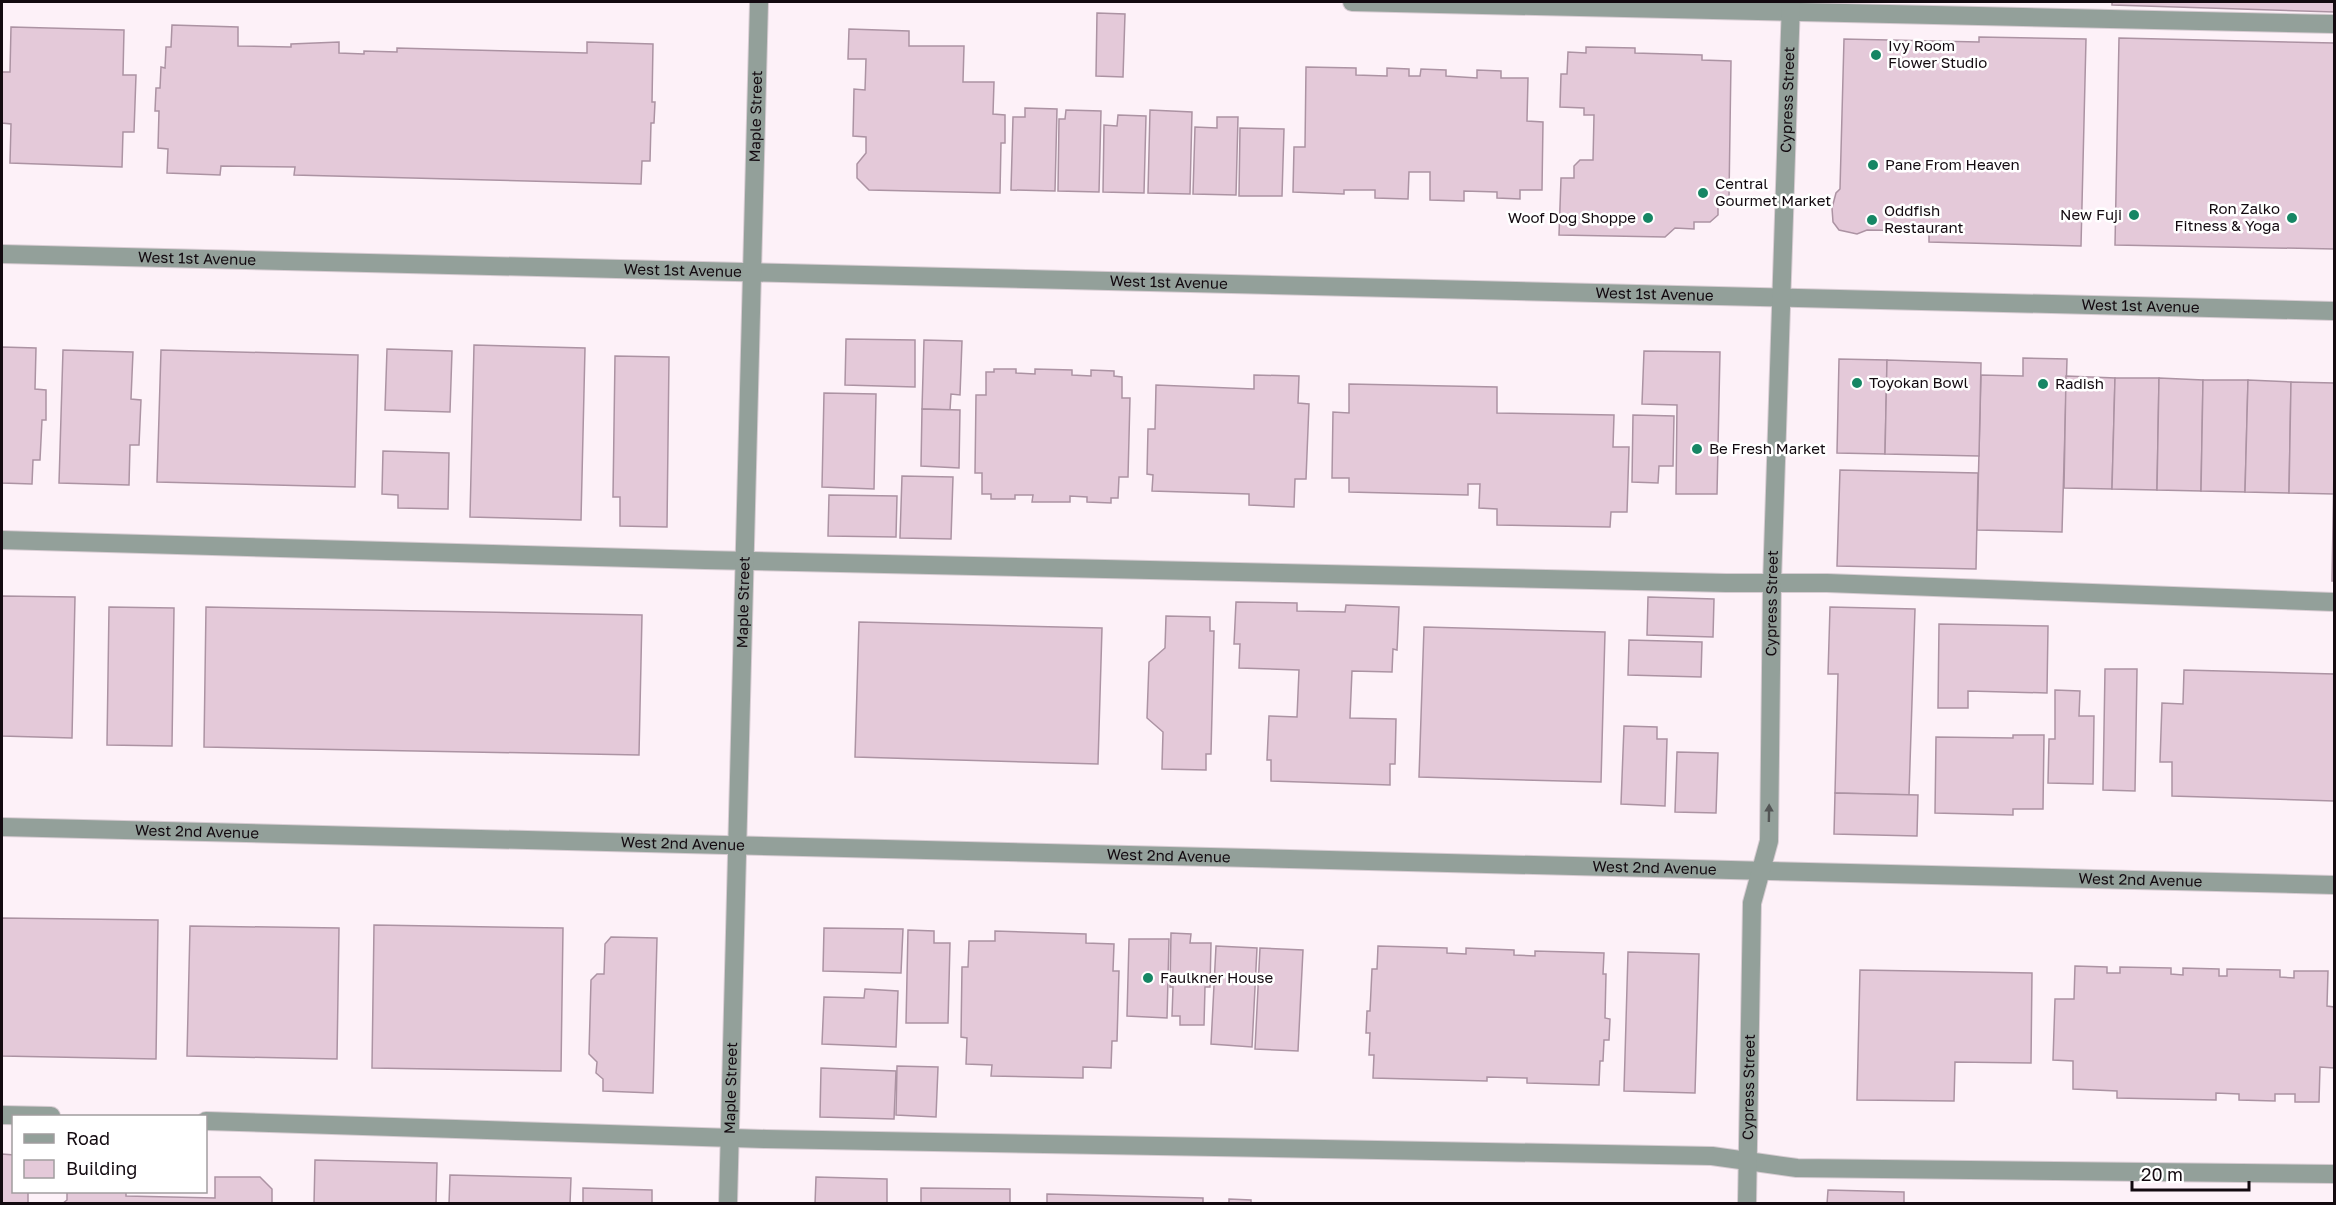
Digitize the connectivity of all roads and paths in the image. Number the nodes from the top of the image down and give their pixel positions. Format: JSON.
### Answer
{"nodes":[{"id":1,"x":759,"y":2,"type":"edge"},
{"id":2,"x":1352,"y":2,"type":"edge"},
{"id":3,"x":1791,"y":6,"type":"edge"},
{"id":4,"x":2101,"y":10,"type":"edge"},
{"id":5,"x":2334,"y":24,"type":"edge"},
{"id":6,"x":2,"y":254,"type":"edge"},
{"id":7,"x":752,"y":273,"type":"junction"},
{"id":8,"x":1783,"y":296,"type":"junction"},
{"id":9,"x":2334,"y":311,"type":"edge"},
{"id":10,"x":2,"y":540,"type":"edge"},
{"id":11,"x":745,"y":560,"type":"junction"},
{"id":12,"x":1772,"y":583,"type":"junction"},
{"id":13,"x":2334,"y":602,"type":"edge"},
{"id":14,"x":2,"y":827,"type":"edge"},
{"id":15,"x":737,"y":846,"type":"junction"},
{"id":16,"x":1761,"y":871,"type":"junction"},
{"id":17,"x":2334,"y":885,"type":"edge"},
{"id":18,"x":207,"y":1121,"type":"edge"},
{"id":19,"x":730,"y":1138,"type":"junction"},
{"id":20,"x":1748,"y":1161,"type":"junction"},
{"id":21,"x":2334,"y":1174,"type":"edge"},
{"id":22,"x":728,"y":1203,"type":"edge"},
{"id":23,"x":1747,"y":1203,"type":"edge"}],
"edges":[{"from":1,"to":7,"type":"street","name":"Maple Street"},
{"from":2,"to":3,"type":"street"},
{"from":3,"to":4,"type":"street"},
{"from":3,"to":8,"type":"street","name":"Cypress Street"},
{"from":4,"to":5,"type":"street"},
{"from":6,"to":7,"type":"street","name":"West 1st Avenue"},
{"from":7,"to":8,"type":"street","name":"West 1st Avenue"},
{"from":7,"to":11,"type":"street","name":"Maple Street"},
{"from":8,"to":9,"type":"street","name":"West 1st Avenue"},
{"from":8,"to":12,"type":"street","name":"Cypress Street"},
{"from":10,"to":11,"type":"street"},
{"from":11,"to":12,"type":"street"},
{"from":11,"to":15,"type":"street","name":"Maple Street"},
{"from":12,"to":13,"type":"street"},
{"from":16,"to":12,"type":"street","name":"Cypress Street","one_way":true},
{"from":14,"to":15,"type":"street","name":"West 2nd Avenue"},
{"from":15,"to":16,"type":"street","name":"West 2nd Avenue"},
{"from":15,"to":19,"type":"street","name":"Maple Street"},
{"from":16,"to":17,"type":"street","name":"West 2nd Avenue"},
{"from":16,"to":20,"type":"street","name":"Cypress Street"},
{"from":18,"to":19,"type":"street"},
{"from":19,"to":20,"type":"street"},
{"from":19,"to":22,"type":"street","name":"Maple Street"},
{"from":20,"to":21,"type":"street"},
{"from":20,"to":23,"type":"street","name":"Cypress Street"}]}
